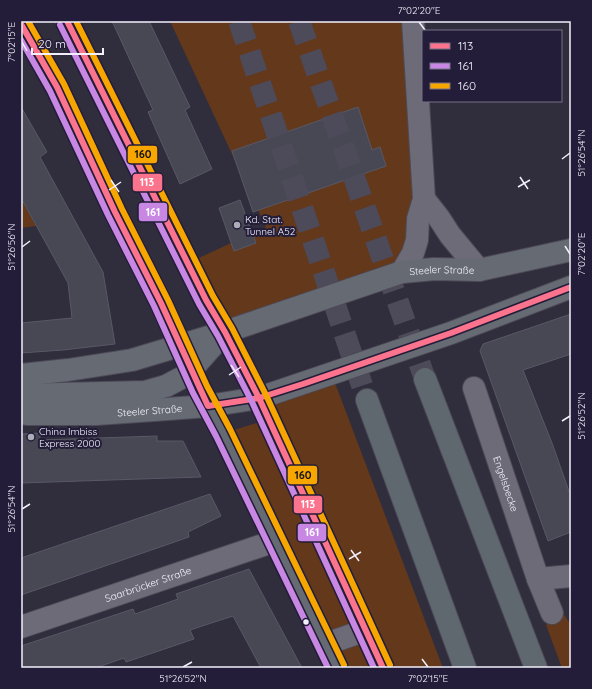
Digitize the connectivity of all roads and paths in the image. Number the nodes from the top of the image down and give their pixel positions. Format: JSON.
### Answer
{"nodes":[{"id":1,"x":67,"y":21,"type":"edge"},
{"id":2,"x":413,"y":21,"type":"edge"},
{"id":3,"x":21,"y":24,"type":"edge"},
{"id":4,"x":424,"y":198,"type":"junction"},
{"id":5,"x":571,"y":250,"type":"edge"},
{"id":6,"x":479,"y":270,"type":"junction"},
{"id":7,"x":402,"y":272,"type":"junction"},
{"id":8,"x":571,"y":287,"type":"edge"},
{"id":9,"x":225,"y":332,"type":"junction"},
{"id":10,"x":181,"y":346,"type":"junction"},
{"id":11,"x":191,"y":370,"type":"junction"},
{"id":12,"x":21,"y":375,"type":"edge"},
{"id":13,"x":425,"y":379,"type":"tunnel mouth"},
{"id":14,"x":474,"y":388,"type":"dead end"},
{"id":15,"x":21,"y":395,"type":"edge"},
{"id":16,"x":259,"y":398,"type":"junction"},
{"id":17,"x":367,"y":400,"type":"tunnel mouth"},
{"id":18,"x":208,"y":406,"type":"junction"},
{"id":19,"x":21,"y":413,"type":"edge"},
{"id":20,"x":275,"y":541,"type":"junction"},
{"id":21,"x":571,"y":576,"type":"edge"},
{"id":22,"x":538,"y":579,"type":"junction"},
{"id":23,"x":552,"y":613,"type":"dead end"},
{"id":24,"x":21,"y":627,"type":"edge"},
{"id":25,"x":366,"y":630,"type":"junction"},
{"id":26,"x":326,"y":644,"type":"junction"},
{"id":27,"x":337,"y":668,"type":"edge"},
{"id":28,"x":383,"y":668,"type":"edge"},
{"id":29,"x":465,"y":668,"type":"edge"},
{"id":30,"x":536,"y":668,"type":"edge"}],
"edges":[{"from":1,"to":9,"type":"main road"},
{"from":2,"to":4,"type":"street"},
{"from":3,"to":10,"type":"main road"},
{"from":4,"to":6,"type":"street"},
{"from":4,"to":7,"type":"street"},
{"from":5,"to":6,"type":"main road","name":"Steeler Straße"},
{"from":6,"to":7,"type":"main road","name":"Steeler Straße"},
{"from":7,"to":9,"type":"main road","name":"Steeler Straße"},
{"from":8,"to":16,"type":"main road","name":"Steeler Straße"},
{"from":9,"to":10,"type":"main road","name":"Steeler Straße"},
{"from":9,"to":11,"type":"main road","name":"Steeler Straße"},
{"from":9,"to":16,"type":"main road"},
{"from":10,"to":11,"type":"main road"},
{"from":10,"to":12,"type":"main road","name":"Steeler Straße"},
{"from":11,"to":15,"type":"main road","name":"Steeler Straße"},
{"from":11,"to":18,"type":"main road"},
{"from":13,"to":30,"type":"highway"},
{"from":14,"to":22,"type":"street","name":"Engelsbecke"},
{"from":16,"to":18,"type":"main road","name":"Steeler Straße"},
{"from":16,"to":25,"type":"main road"},
{"from":17,"to":29,"type":"highway"},
{"from":18,"to":19,"type":"main road","name":"Steeler Straße"},
{"from":18,"to":20,"type":"main road"},
{"from":20,"to":24,"type":"street","name":"Saarbrücker Straße"},
{"from":20,"to":26,"type":"main road"},
{"from":21,"to":22,"type":"street"},
{"from":22,"to":23,"type":"street","name":"Engelsbecke"},
{"from":25,"to":26,"type":"street"},
{"from":25,"to":28,"type":"main road"},
{"from":26,"to":27,"type":"main road"}]}
